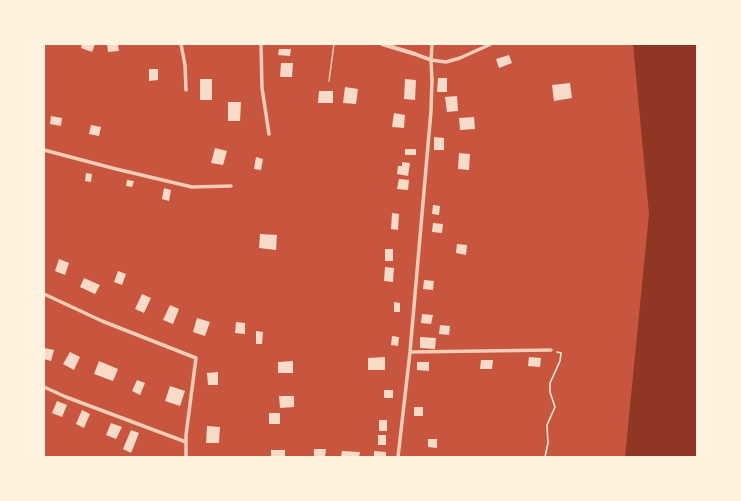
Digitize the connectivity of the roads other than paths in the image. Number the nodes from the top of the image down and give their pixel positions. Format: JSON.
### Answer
{"nodes":[{"id":1,"x":181,"y":44,"type":"edge"},
{"id":2,"x":261,"y":44,"type":"edge"},
{"id":3,"x":334,"y":44,"type":"edge"},
{"id":4,"x":382,"y":44,"type":"edge"},
{"id":5,"x":432,"y":44,"type":"edge"},
{"id":6,"x":491,"y":44,"type":"edge"},
{"id":7,"x":431,"y":60,"type":"junction"},
{"id":8,"x":329,"y":81,"type":"dead end"},
{"id":9,"x":186,"y":90,"type":"dead end"},
{"id":10,"x":269,"y":134,"type":"dead end"},
{"id":11,"x":44,"y":150,"type":"edge"},
{"id":12,"x":231,"y":186,"type":"dead end"},
{"id":13,"x":44,"y":294,"type":"edge"},
{"id":14,"x":551,"y":350,"type":"road end"},
{"id":15,"x":410,"y":352,"type":"junction"},
{"id":16,"x":44,"y":387,"type":"edge"},
{"id":17,"x":186,"y":442,"type":"junction"},
{"id":18,"x":186,"y":457,"type":"edge"},
{"id":19,"x":398,"y":457,"type":"edge"}],
"edges":[{"from":1,"to":9,"type":"street"},
{"from":2,"to":10,"type":"street"},
{"from":3,"to":8,"type":"lane"},
{"from":4,"to":7,"type":"street"},
{"from":5,"to":7,"type":"street"},
{"from":6,"to":7,"type":"street"},
{"from":7,"to":15,"type":"street"},
{"from":11,"to":12,"type":"street"},
{"from":13,"to":17,"type":"street"},
{"from":14,"to":15,"type":"street"},
{"from":15,"to":19,"type":"street"},
{"from":16,"to":17,"type":"street"},
{"from":17,"to":18,"type":"street"}]}
